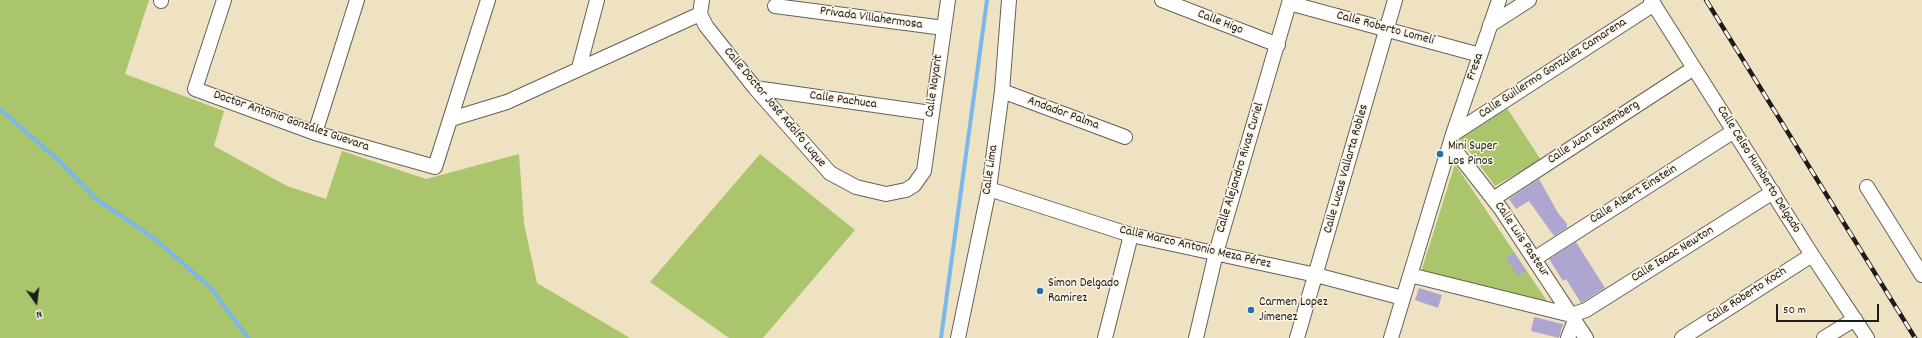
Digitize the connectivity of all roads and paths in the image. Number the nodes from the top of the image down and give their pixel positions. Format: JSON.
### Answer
{"nodes":[{"id":1,"x":224,"y":0,"type":"edge"},
{"id":2,"x":358,"y":0,"type":"edge"},
{"id":3,"x":488,"y":0,"type":"edge"},
{"id":4,"x":597,"y":0,"type":"edge"},
{"id":5,"x":702,"y":0,"type":"edge"},
{"id":6,"x":948,"y":0,"type":"edge"},
{"id":7,"x":1009,"y":0,"type":"edge"},
{"id":8,"x":1162,"y":0,"type":"edge"},
{"id":9,"x":1395,"y":0,"type":"edge"},
{"id":10,"x":1499,"y":0,"type":"edge"},
{"id":11,"x":1529,"y":0,"type":"edge"},
{"id":12,"x":1290,"y":2,"type":"edge"},
{"id":13,"x":1653,"y":2,"type":"edge"},
{"id":14,"x":775,"y":6,"type":"dead end"},
{"id":15,"x":700,"y":14,"type":"junction"},
{"id":16,"x":1490,"y":25,"type":"junction"},
{"id":17,"x":944,"y":28,"type":"junction"},
{"id":18,"x":1387,"y":29,"type":"junction"},
{"id":19,"x":1278,"y":45,"type":"junction"},
{"id":20,"x":1480,"y":56,"type":"junction"},
{"id":21,"x":579,"y":68,"type":"junction"},
{"id":22,"x":1694,"y":68,"type":"junction"},
{"id":23,"x":755,"y":88,"type":"junction"},
{"id":24,"x":1002,"y":91,"type":"junction"},
{"id":25,"x":931,"y":113,"type":"junction"},
{"id":26,"x":451,"y":119,"type":"junction"},
{"id":27,"x":1734,"y":131,"type":"junction"},
{"id":28,"x":315,"y":133,"type":"junction"},
{"id":29,"x":1125,"y":137,"type":"dead end"},
{"id":30,"x":1452,"y":139,"type":"junction"},
{"id":31,"x":924,"y":171,"type":"joint"},
{"id":32,"x":1866,"y":187,"type":"dead end"},
{"id":33,"x":989,"y":189,"type":"junction"},
{"id":34,"x":1773,"y":192,"type":"junction"},
{"id":35,"x":1493,"y":199,"type":"junction"},
{"id":36,"x":1131,"y":235,"type":"junction"},
{"id":37,"x":1216,"y":253,"type":"junction"},
{"id":38,"x":1812,"y":254,"type":"junction"},
{"id":39,"x":1534,"y":259,"type":"junction"},
{"id":40,"x":1316,"y":275,"type":"junction"},
{"id":41,"x":1410,"y":275,"type":"junction"},
{"id":42,"x":1922,"y":275,"type":"edge"},
{"id":43,"x":1403,"y":298,"type":"junction"},
{"id":44,"x":1573,"y":318,"type":"junction"},
{"id":45,"x":1855,"y":319,"type":"junction"},
{"id":46,"x":958,"y":338,"type":"edge"},
{"id":47,"x":1105,"y":338,"type":"edge"},
{"id":48,"x":1196,"y":338,"type":"edge"},
{"id":49,"x":1297,"y":338,"type":"edge"},
{"id":50,"x":1391,"y":338,"type":"edge"},
{"id":51,"x":1568,"y":338,"type":"edge"},
{"id":52,"x":1586,"y":338,"type":"edge"},
{"id":53,"x":1682,"y":338,"type":"edge"},
{"id":54,"x":1824,"y":338,"type":"edge"},
{"id":55,"x":1867,"y":338,"type":"edge"}],
"edges":[{"from":1,"to":28,"type":"street","name":"Doctor Antonio González Guevara"},
{"from":2,"to":28,"type":"street"},
{"from":3,"to":26,"type":"street"},
{"from":4,"to":21,"type":"street"},
{"from":5,"to":15,"type":"street"},
{"from":6,"to":17,"type":"street","name":"Calle Nayarit"},
{"from":7,"to":24,"type":"street","name":"Calle Lima"},
{"from":8,"to":19,"type":"street","name":"Calle Higo"},
{"from":9,"to":18,"type":"street","name":"Calle Lucas Vallarta Robles"},
{"from":10,"to":16,"type":"street","name":"Fresa"},
{"from":11,"to":16,"type":"street"},
{"from":12,"to":18,"type":"street","name":"Calle Roberto Lomelí"},
{"from":12,"to":19,"type":"street","name":"Calle Alejandro Rivas Curiel"},
{"from":13,"to":22,"type":"street","name":"Calle Celso Humberto Delgado"},
{"from":13,"to":30,"type":"street","name":"Calle Guillermo González Camarena"},
{"from":14,"to":17,"type":"street","name":"Privada Villahermosa"},
{"from":15,"to":21,"type":"street"},
{"from":15,"to":23,"type":"street","name":"Calle Doctor José Adolfo Luque"},
{"from":16,"to":20,"type":"street","name":"Fresa"},
{"from":17,"to":25,"type":"street","name":"Calle Nayarit"},
{"from":18,"to":20,"type":"street","name":"Calle Roberto Lomelí"},
{"from":18,"to":40,"type":"street","name":"Calle Lucas Vallarta Robles"},
{"from":19,"to":37,"type":"street","name":"Calle Alejandro Rivas Curiel"},
{"from":20,"to":30,"type":"street","name":"Fresa"},
{"from":21,"to":26,"type":"street"},
{"from":22,"to":27,"type":"street","name":"Calle Celso Humberto Delgado"},
{"from":22,"to":35,"type":"street","name":"Calle Juan Gutemberg"},
{"from":23,"to":25,"type":"street","name":"Calle Pachuca"},
{"from":23,"to":31,"type":"street","name":"Calle Doctor José Adolfo Luque"},
{"from":24,"to":29,"type":"street","name":"Andador Palma"},
{"from":24,"to":33,"type":"street","name":"Calle Lima"},
{"from":25,"to":31,"type":"street","name":"Calle Nayarit"},
{"from":26,"to":28,"type":"street","name":"Doctor Antonio González Guevara"},
{"from":27,"to":34,"type":"street","name":"Calle Celso Humberto Delgado"},
{"from":27,"to":39,"type":"street","name":"Calle Albert Einstein"},
{"from":30,"to":35,"type":"street","name":"Calle Luis Pasteur"},
{"from":30,"to":41,"type":"street","name":"Fresa"},
{"from":32,"to":42,"type":"street"},
{"from":33,"to":36,"type":"street","name":"Calle Marco Antonio Meza Pérez"},
{"from":33,"to":46,"type":"street","name":"Calle Lima"},
{"from":34,"to":38,"type":"street","name":"Calle Celso Humberto Delgado"},
{"from":34,"to":44,"type":"street","name":"Calle Isaac Newton"},
{"from":35,"to":39,"type":"street","name":"Calle Luis Pasteur"},
{"from":36,"to":37,"type":"street","name":"Calle Marco Antonio Meza Pérez"},
{"from":36,"to":47,"type":"street"},
{"from":37,"to":40,"type":"street","name":"Calle Marco Antonio Meza Pérez"},
{"from":37,"to":48,"type":"street","name":"Calle Alejandro Rivas Curiel"},
{"from":38,"to":45,"type":"street","name":"Calle Celso Humberto Delgado"},
{"from":38,"to":53,"type":"street","name":"Calle Roberto Koch"},
{"from":39,"to":44,"type":"street","name":"Calle Luis Pasteur"},
{"from":40,"to":43,"type":"street","name":"Calle Marco Antonio Meza Pérez"},
{"from":40,"to":49,"type":"street","name":"Calle Lucas Vallarta Robles"},
{"from":41,"to":43,"type":"street","name":"Fresa"},
{"from":41,"to":44,"type":"street"},
{"from":43,"to":50,"type":"street","name":"Fresa"},
{"from":44,"to":51,"type":"street"},
{"from":44,"to":52,"type":"street","name":"Calle Luis Pasteur"},
{"from":45,"to":54,"type":"street"},
{"from":45,"to":55,"type":"street","name":"Calle Celso Humberto Delgado"}]}
